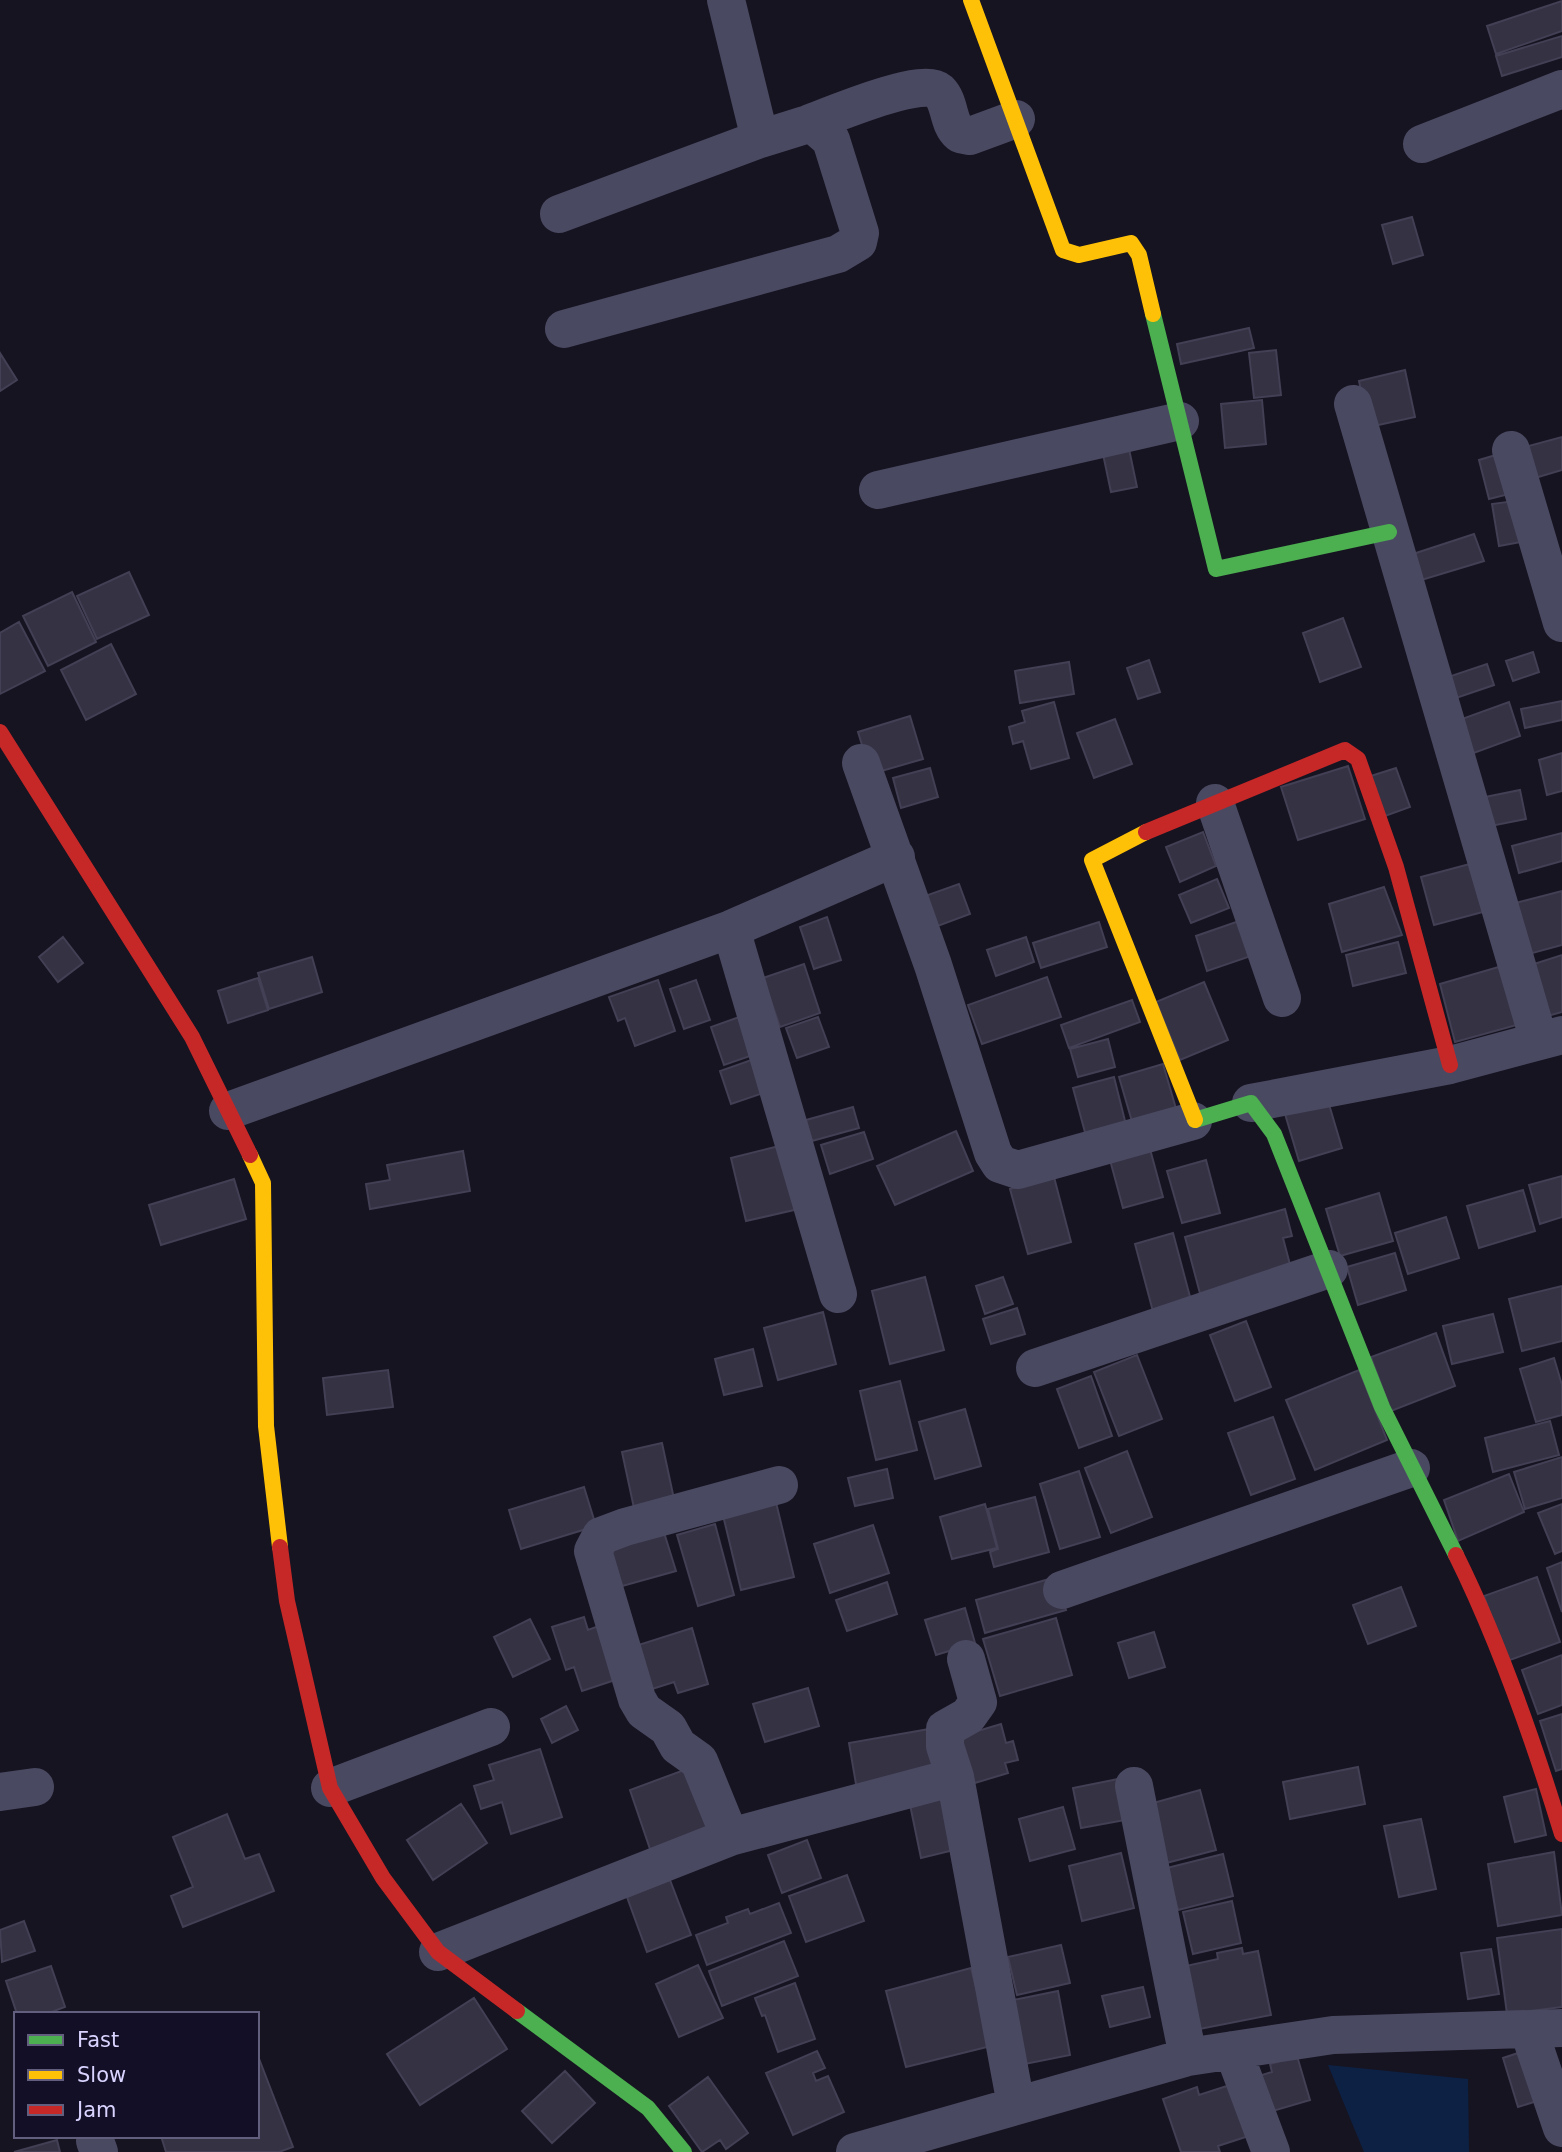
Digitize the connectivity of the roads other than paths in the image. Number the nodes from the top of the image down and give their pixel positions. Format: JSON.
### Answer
{"nodes":[{"id":1,"x":726,"y":0,"type":"edge"},
{"id":2,"x":971,"y":0,"type":"edge"},
{"id":3,"x":1562,"y":89,"type":"edge"},
{"id":4,"x":1016,"y":119,"type":"junction"},
{"id":5,"x":805,"y":125,"type":"junction"},
{"id":6,"x":760,"y":139,"type":"junction"},
{"id":7,"x":1422,"y":144,"type":"dead end"},
{"id":8,"x":559,"y":214,"type":"dead end"},
{"id":9,"x":564,"y":329,"type":"dead end"},
{"id":10,"x":1353,"y":404,"type":"dead end"},
{"id":11,"x":1180,"y":421,"type":"junction"},
{"id":12,"x":1511,"y":450,"type":"dead end"},
{"id":13,"x":878,"y":490,"type":"dead end"},
{"id":14,"x":1389,"y":531,"type":"junction"},
{"id":15,"x":1562,"y":623,"type":"edge"},
{"id":16,"x":0,"y":732,"type":"edge"},
{"id":17,"x":862,"y":763,"type":"dead end"},
{"id":18,"x":1215,"y":803,"type":"junction"},
{"id":19,"x":896,"y":858,"type":"junction"},
{"id":20,"x":731,"y":929,"type":"junction"},
{"id":21,"x":1282,"y":998,"type":"dead end"},
{"id":22,"x":1550,"y":1038,"type":"edge"},
{"id":23,"x":1450,"y":1065,"type":"junction"},
{"id":24,"x":1251,"y":1103,"type":"junction"},
{"id":25,"x":228,"y":1111,"type":"junction"},
{"id":26,"x":1193,"y":1121,"type":"junction"},
{"id":27,"x":1329,"y":1269,"type":"junction"},
{"id":28,"x":838,"y":1294,"type":"dead end"},
{"id":29,"x":1035,"y":1368,"type":"dead end"},
{"id":30,"x":1411,"y":1468,"type":"junction"},
{"id":31,"x":779,"y":1485,"type":"dead end"},
{"id":32,"x":1062,"y":1590,"type":"dead end"},
{"id":33,"x":967,"y":1659,"type":"dead end"},
{"id":34,"x":491,"y":1727,"type":"dead end"},
{"id":35,"x":955,"y":1777,"type":"junction"},
{"id":36,"x":1134,"y":1786,"type":"dead end"},
{"id":37,"x":330,"y":1788,"type":"junction"},
{"id":38,"x":1562,"y":1835,"type":"edge"},
{"id":39,"x":730,"y":1837,"type":"junction"},
{"id":40,"x":438,"y":1952,"type":"junction"},
{"id":41,"x":1545,"y":2030,"type":"edge"},
{"id":42,"x":1233,"y":2050,"type":"junction"},
{"id":43,"x":1188,"y":2057,"type":"junction"},
{"id":44,"x":1016,"y":2105,"type":"junction"},
{"id":45,"x":1562,"y":2128,"type":"edge"},
{"id":46,"x":684,"y":2152,"type":"edge"},
{"id":47,"x":855,"y":2152,"type":"edge"},
{"id":48,"x":1271,"y":2152,"type":"edge"}],
"edges":[{"from":1,"to":6,"type":"street"},
{"from":2,"to":4,"type":"street"},
{"from":3,"to":7,"type":"street"},
{"from":4,"to":5,"type":"street"},
{"from":4,"to":11,"type":"street"},
{"from":5,"to":6,"type":"street"},
{"from":5,"to":9,"type":"street"},
{"from":6,"to":8,"type":"street"},
{"from":10,"to":14,"type":"street"},
{"from":11,"to":13,"type":"street"},
{"from":11,"to":14,"type":"street"},
{"from":12,"to":15,"type":"street"},
{"from":14,"to":22,"type":"street"},
{"from":16,"to":25,"type":"street"},
{"from":17,"to":19,"type":"street"},
{"from":18,"to":21,"type":"street"},
{"from":18,"to":23,"type":"street"},
{"from":18,"to":26,"type":"street"},
{"from":19,"to":20,"type":"street"},
{"from":19,"to":26,"type":"street"},
{"from":20,"to":25,"type":"street"},
{"from":20,"to":28,"type":"street"},
{"from":22,"to":23,"type":"street"},
{"from":23,"to":24,"type":"street"},
{"from":24,"to":26,"type":"street"},
{"from":24,"to":27,"type":"street"},
{"from":25,"to":37,"type":"street"},
{"from":27,"to":29,"type":"street"},
{"from":27,"to":30,"type":"street"},
{"from":30,"to":32,"type":"street"},
{"from":30,"to":38,"type":"street"},
{"from":31,"to":39,"type":"street"},
{"from":33,"to":35,"type":"street"},
{"from":34,"to":37,"type":"street"},
{"from":35,"to":39,"type":"street"},
{"from":35,"to":44,"type":"street"},
{"from":36,"to":43,"type":"street"},
{"from":37,"to":40,"type":"street"},
{"from":39,"to":40,"type":"street"},
{"from":40,"to":46,"type":"street"},
{"from":41,"to":42,"type":"street"},
{"from":41,"to":45,"type":"street"},
{"from":42,"to":43,"type":"street"},
{"from":42,"to":48,"type":"street"},
{"from":43,"to":44,"type":"street"},
{"from":44,"to":47,"type":"street"}]}
